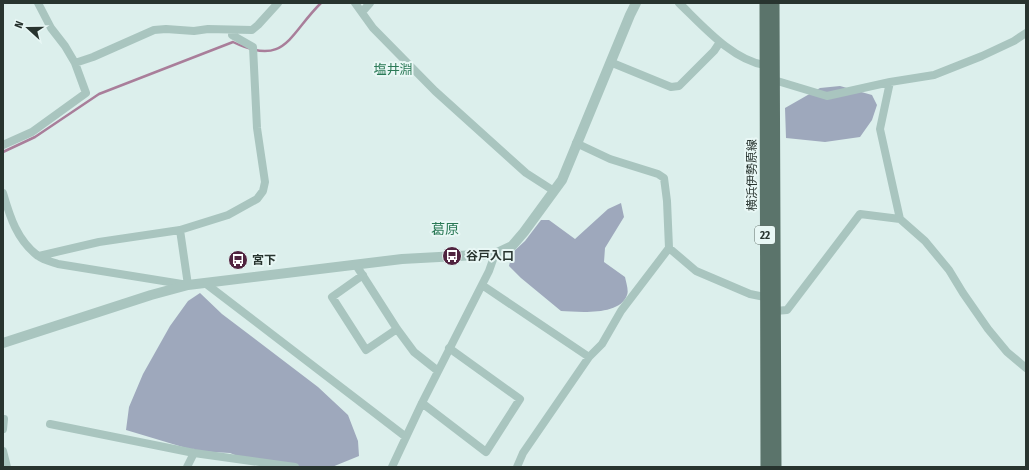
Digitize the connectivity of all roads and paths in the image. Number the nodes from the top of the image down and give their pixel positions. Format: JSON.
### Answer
{"nodes":[{"id":1,"x":38,"y":3,"type":"edge"},
{"id":2,"x":278,"y":3,"type":"edge"},
{"id":3,"x":355,"y":3,"type":"edge"},
{"id":4,"x":370,"y":3,"type":"edge"},
{"id":5,"x":636,"y":3,"type":"edge"},
{"id":6,"x":679,"y":3,"type":"edge"},
{"id":7,"x":765,"y":3,"type":"edge"},
{"id":8,"x":774,"y":3,"type":"edge"},
{"id":9,"x":362,"y":12,"type":"junction"},
{"id":10,"x":233,"y":30,"type":"junction"},
{"id":11,"x":1026,"y":33,"type":"edge"},
{"id":12,"x":720,"y":42,"type":"junction"},
{"id":13,"x":610,"y":62,"type":"junction"},
{"id":14,"x":75,"y":63,"type":"junction"},
{"id":15,"x":765,"y":65,"type":"junction"},
{"id":16,"x":774,"y":80,"type":"junction"},
{"id":17,"x":890,"y":82,"type":"junction"},
{"id":18,"x":576,"y":143,"type":"junction"},
{"id":19,"x":3,"y":145,"type":"edge"},
{"id":20,"x":554,"y":191,"type":"junction"},
{"id":21,"x":3,"y":193,"type":"edge"},
{"id":22,"x":900,"y":219,"type":"junction"},
{"id":23,"x":180,"y":230,"type":"junction"},
{"id":24,"x":669,"y":248,"type":"junction"},
{"id":25,"x":495,"y":254,"type":"junction"},
{"id":26,"x":39,"y":256,"type":"junction"},
{"id":27,"x":356,"y":264,"type":"junction"},
{"id":28,"x":363,"y":275,"type":"junction"},
{"id":29,"x":205,"y":283,"type":"junction"},
{"id":30,"x":188,"y":285,"type":"junction"},
{"id":31,"x":482,"y":285,"type":"junction"},
{"id":32,"x":765,"y":297,"type":"junction"},
{"id":33,"x":775,"y":312,"type":"junction"},
{"id":34,"x":397,"y":329,"type":"junction"},
{"id":35,"x":3,"y":342,"type":"edge"},
{"id":36,"x":449,"y":348,"type":"junction"},
{"id":37,"x":589,"y":357,"type":"junction"},
{"id":38,"x":1026,"y":368,"type":"edge"},
{"id":39,"x":438,"y":371,"type":"junction"},
{"id":40,"x":422,"y":402,"type":"junction"},
{"id":41,"x":4,"y":419,"type":"edge"},
{"id":42,"x":50,"y":424,"type":"dead end"},
{"id":43,"x":3,"y":429,"type":"edge"},
{"id":44,"x":406,"y":437,"type":"junction"},
{"id":45,"x":3,"y":451,"type":"edge"},
{"id":46,"x":194,"y":453,"type":"junction"},
{"id":47,"x":7,"y":467,"type":"edge"},
{"id":48,"x":187,"y":467,"type":"edge"},
{"id":49,"x":295,"y":467,"type":"edge"},
{"id":50,"x":392,"y":467,"type":"edge"},
{"id":51,"x":517,"y":467,"type":"edge"},
{"id":52,"x":766,"y":467,"type":"edge"},
{"id":53,"x":776,"y":467,"type":"edge"}],
"edges":[{"from":1,"to":14,"type":"street"},
{"from":2,"to":10,"type":"street"},
{"from":3,"to":9,"type":"street"},
{"from":4,"to":9,"type":"street"},
{"from":5,"to":13,"type":"street"},
{"from":6,"to":12,"type":"street"},
{"from":7,"to":15,"type":"main road","name":"横浜伊勢原線","number":"22"},
{"from":8,"to":16,"type":"main road","name":"横浜伊勢原線","number":"22"},
{"from":9,"to":20,"type":"street"},
{"from":10,"to":14,"type":"street"},
{"from":10,"to":23,"type":"street"},
{"from":11,"to":17,"type":"street"},
{"from":12,"to":13,"type":"street"},
{"from":12,"to":15,"type":"street"},
{"from":13,"to":18,"type":"street"},
{"from":14,"to":19,"type":"street"},
{"from":15,"to":32,"type":"main road","name":"横浜伊勢原線","number":"22"},
{"from":16,"to":17,"type":"street"},
{"from":16,"to":33,"type":"main road","name":"横浜伊勢原線","number":"22"},
{"from":17,"to":22,"type":"street"},
{"from":18,"to":20,"type":"street"},
{"from":18,"to":24,"type":"street"},
{"from":20,"to":25,"type":"street"},
{"from":21,"to":26,"type":"street"},
{"from":22,"to":33,"type":"street"},
{"from":22,"to":38,"type":"street"},
{"from":23,"to":26,"type":"street"},
{"from":23,"to":30,"type":"street"},
{"from":24,"to":32,"type":"street"},
{"from":24,"to":37,"type":"street"},
{"from":25,"to":27,"type":"street"},
{"from":25,"to":31,"type":"street"},
{"from":26,"to":30,"type":"street"},
{"from":27,"to":28,"type":"street"},
{"from":27,"to":29,"type":"street"},
{"from":28,"to":34,"type":"street"},
{"from":28,"to":34,"type":"street"},
{"from":29,"to":30,"type":"street"},
{"from":29,"to":44,"type":"street"},
{"from":30,"to":35,"type":"street"},
{"from":31,"to":36,"type":"street"},
{"from":31,"to":37,"type":"street"},
{"from":32,"to":52,"type":"main road","name":"横浜伊勢原線","number":"22"},
{"from":33,"to":53,"type":"main road","name":"横浜伊勢原線","number":"22"},
{"from":34,"to":39,"type":"street"},
{"from":36,"to":39,"type":"street"},
{"from":36,"to":40,"type":"street"},
{"from":37,"to":51,"type":"street"},
{"from":39,"to":40,"type":"street"},
{"from":40,"to":44,"type":"street"},
{"from":41,"to":43,"type":"street"},
{"from":42,"to":46,"type":"street"},
{"from":44,"to":50,"type":"street"},
{"from":45,"to":47,"type":"street"},
{"from":46,"to":48,"type":"street"},
{"from":46,"to":49,"type":"street"}]}
